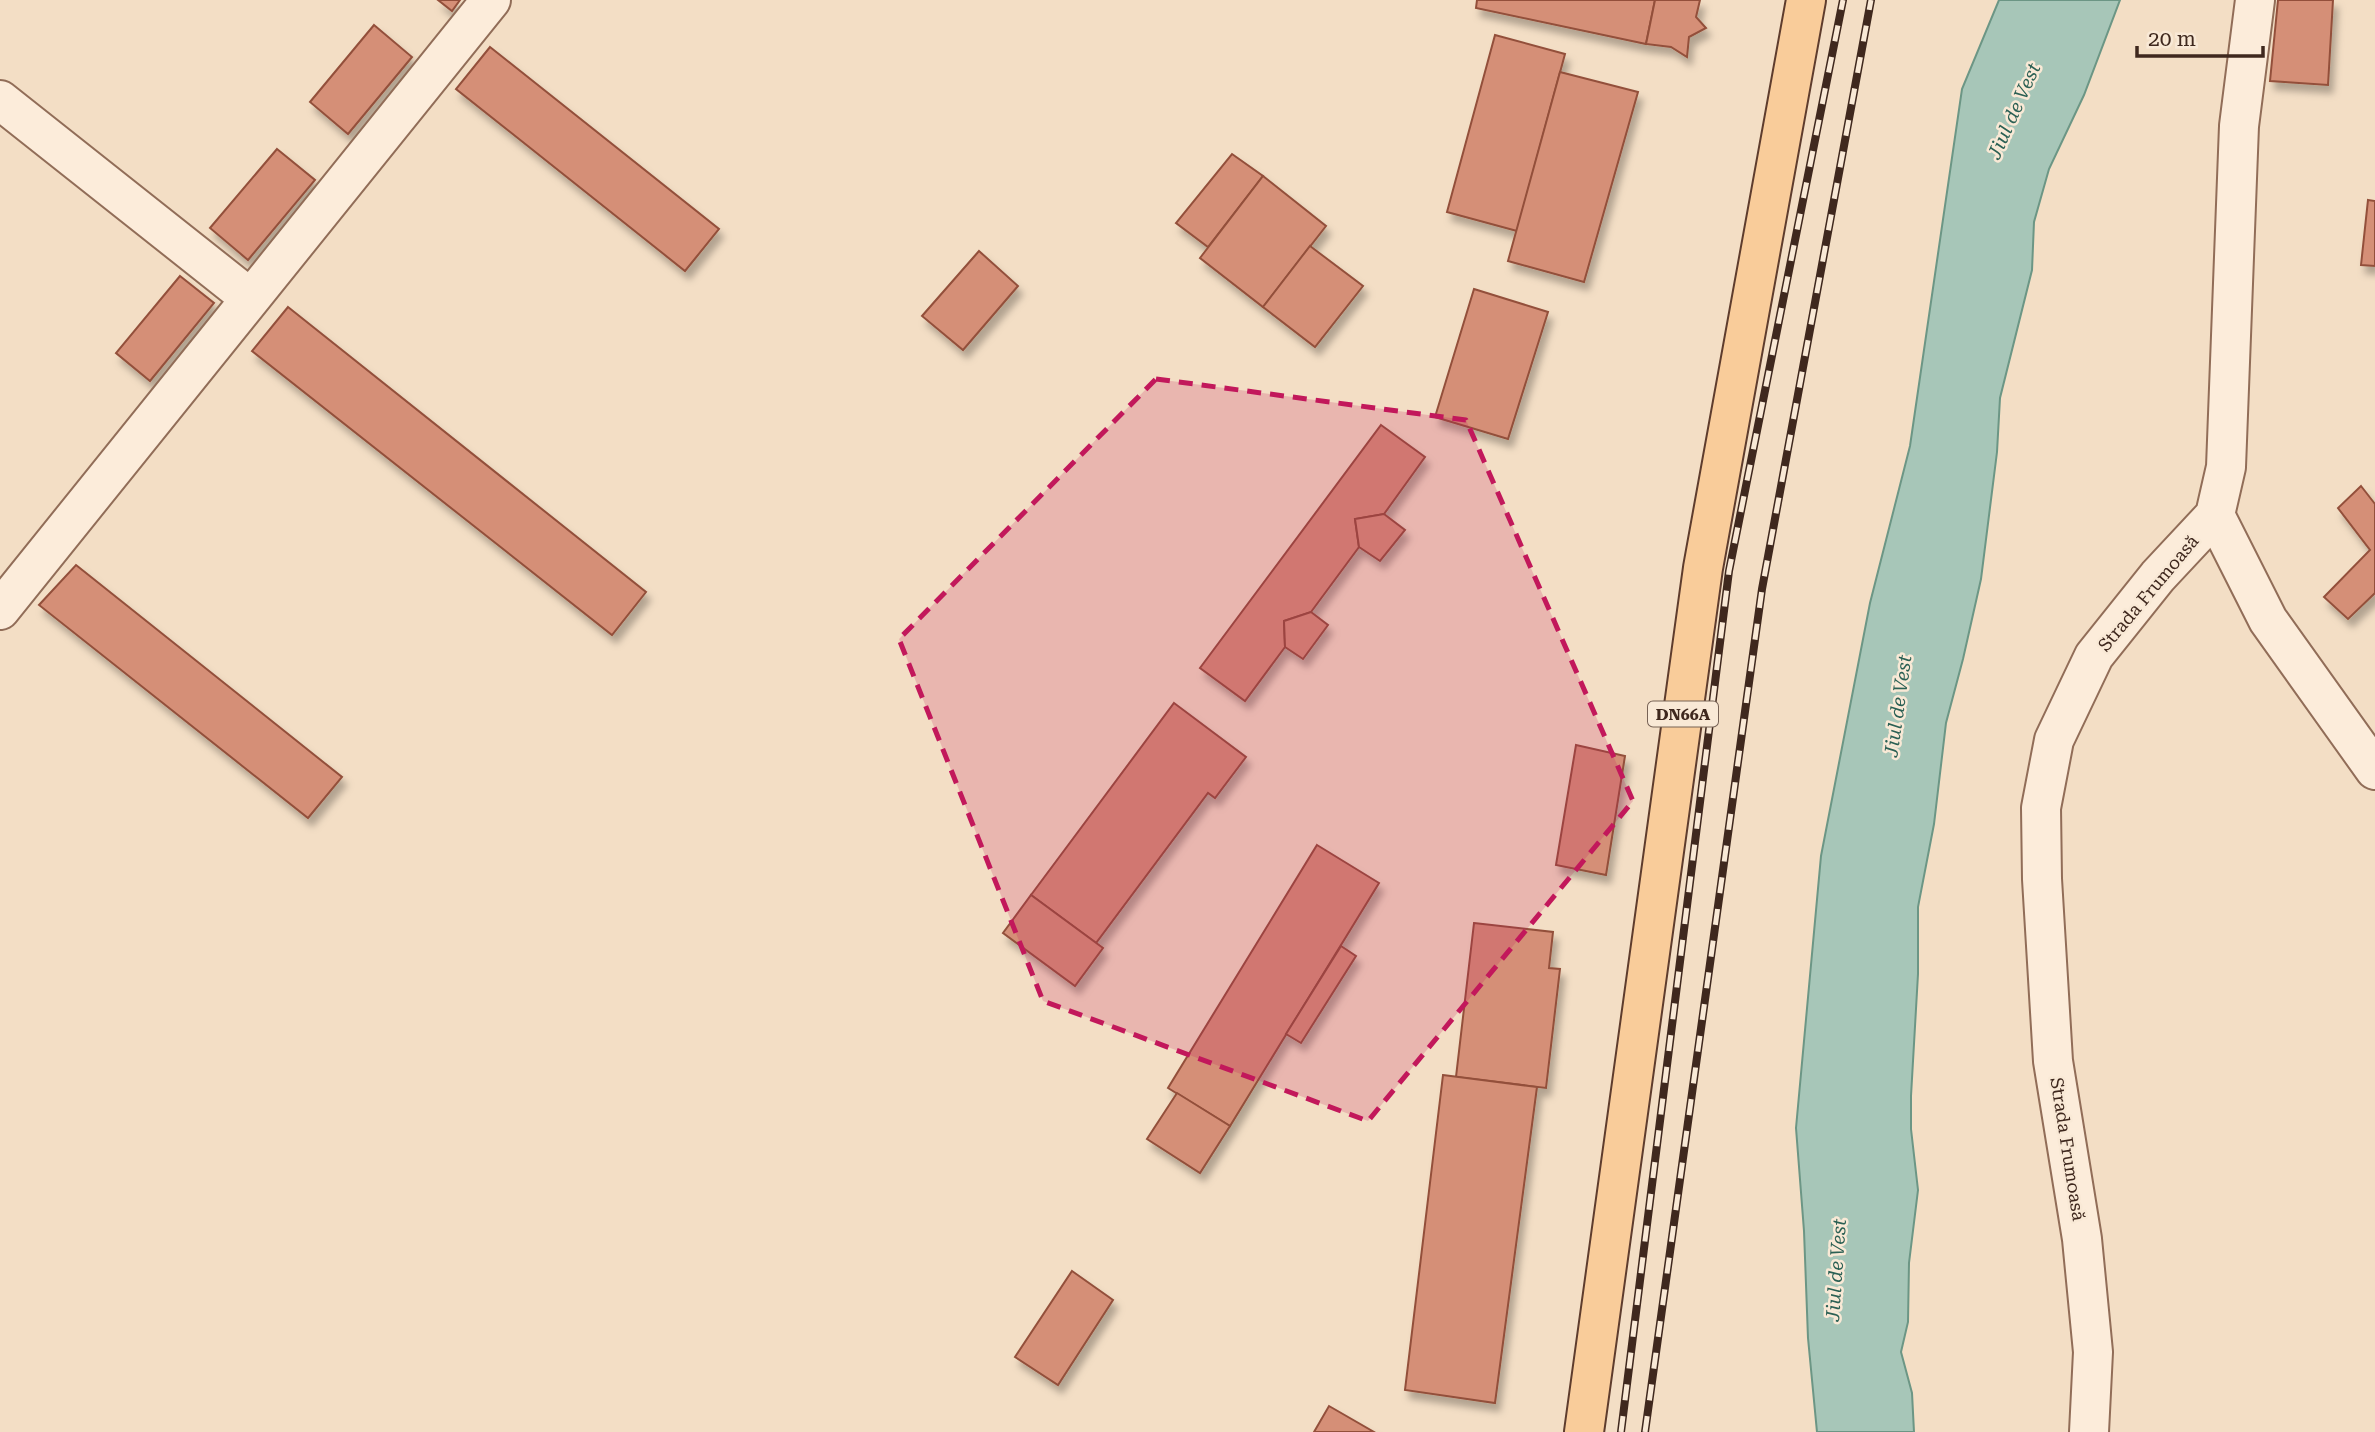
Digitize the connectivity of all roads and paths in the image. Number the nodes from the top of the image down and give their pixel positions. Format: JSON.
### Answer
{"nodes":[{"id":1,"x":491,"y":0,"type":"edge"},
{"id":2,"x":1806,"y":0,"type":"edge"},
{"id":3,"x":2255,"y":0,"type":"edge"},
{"id":4,"x":0,"y":100,"type":"edge"},
{"id":5,"x":250,"y":298,"type":"junction"},
{"id":6,"x":2215,"y":515,"type":"junction"},
{"id":7,"x":0,"y":610,"type":"edge"},
{"id":8,"x":2375,"y":770,"type":"edge"},
{"id":9,"x":1584,"y":1432,"type":"edge"},
{"id":10,"x":2089,"y":1432,"type":"edge"}],
"edges":[{"from":1,"to":5,"type":"street"},
{"from":2,"to":9,"type":"main road","number":"DN66A"},
{"from":3,"to":6,"type":"street","name":"Strada Frumoasă"},
{"from":4,"to":5,"type":"street"},
{"from":5,"to":7,"type":"street"},
{"from":6,"to":8,"type":"street"},
{"from":6,"to":10,"type":"street","name":"Strada Frumoasă"}]}
